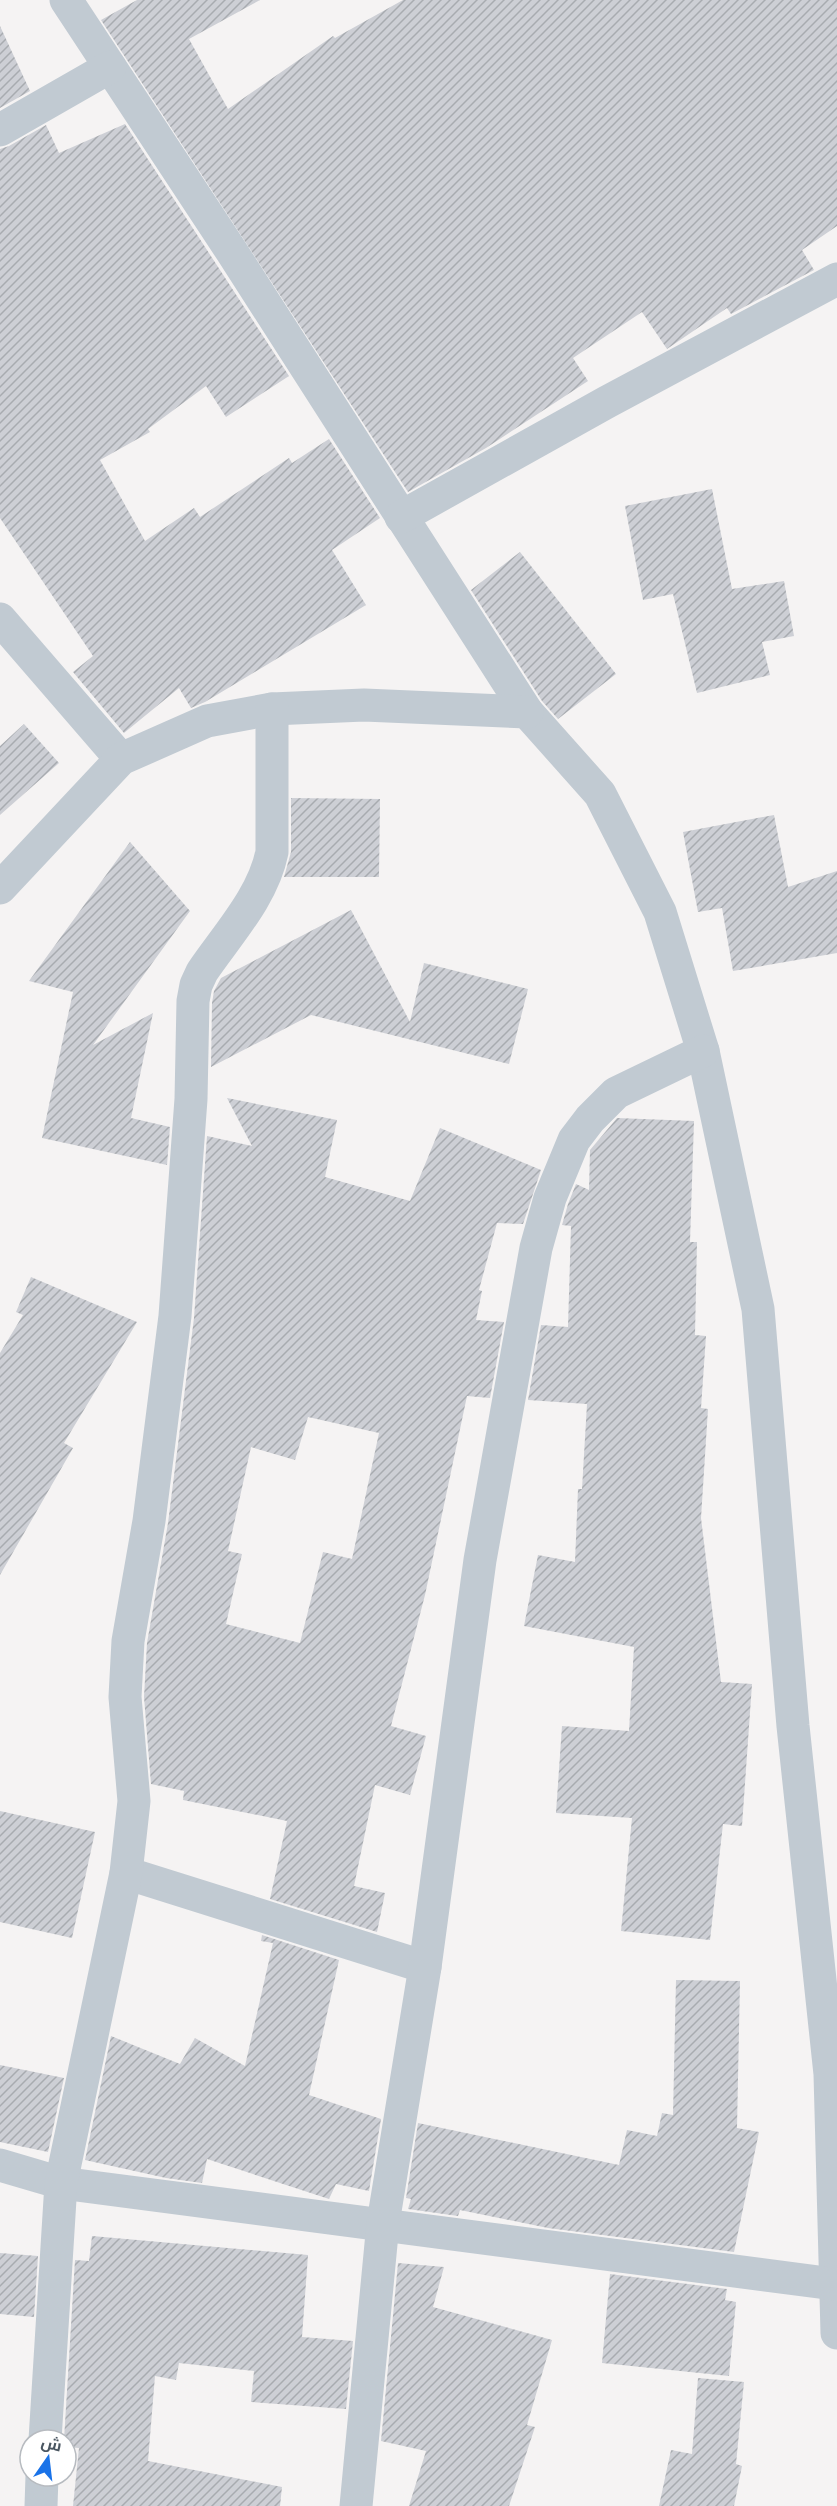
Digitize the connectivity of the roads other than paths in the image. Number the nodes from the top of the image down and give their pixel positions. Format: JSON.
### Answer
{"nodes":[{"id":1,"x":66,"y":0,"type":"edge"},
{"id":2,"x":110,"y":67,"type":"junction"},
{"id":3,"x":0,"y":130,"type":"edge"},
{"id":4,"x":837,"y":279,"type":"edge"},
{"id":5,"x":401,"y":517,"type":"junction"},
{"id":6,"x":0,"y":619,"type":"edge"},
{"id":7,"x":272,"y":709,"type":"junction"},
{"id":8,"x":527,"y":712,"type":"junction"},
{"id":9,"x":120,"y":759,"type":"junction"},
{"id":10,"x":0,"y":888,"type":"edge"},
{"id":11,"x":703,"y":1051,"type":"junction"},
{"id":12,"x":126,"y":1874,"type":"junction"},
{"id":13,"x":425,"y":1967,"type":"junction"},
{"id":14,"x":0,"y":2165,"type":"edge"},
{"id":15,"x":61,"y":2183,"type":"junction"},
{"id":16,"x":383,"y":2223,"type":"junction"},
{"id":17,"x":834,"y":2284,"type":"junction"},
{"id":18,"x":837,"y":2333,"type":"edge"},
{"id":19,"x":46,"y":2428,"type":"edge"},
{"id":20,"x":42,"y":2488,"type":"edge"},
{"id":21,"x":41,"y":2506,"type":"edge"},
{"id":22,"x":356,"y":2506,"type":"edge"}],
"edges":[{"from":1,"to":2,"type":"street"},
{"from":2,"to":3,"type":"street"},
{"from":2,"to":5,"type":"street"},
{"from":4,"to":5,"type":"street"},
{"from":5,"to":8,"type":"street"},
{"from":6,"to":9,"type":"street"},
{"from":7,"to":8,"type":"street"},
{"from":7,"to":9,"type":"street"},
{"from":7,"to":12,"type":"street"},
{"from":8,"to":11,"type":"street"},
{"from":9,"to":10,"type":"street"},
{"from":11,"to":13,"type":"street"},
{"from":11,"to":17,"type":"street"},
{"from":12,"to":13,"type":"street"},
{"from":12,"to":15,"type":"street"},
{"from":13,"to":16,"type":"street"},
{"from":14,"to":15,"type":"street"},
{"from":15,"to":16,"type":"street"},
{"from":15,"to":19,"type":"street"},
{"from":16,"to":17,"type":"street"},
{"from":16,"to":22,"type":"street"},
{"from":17,"to":18,"type":"street"},
{"from":20,"to":21,"type":"street"}]}
